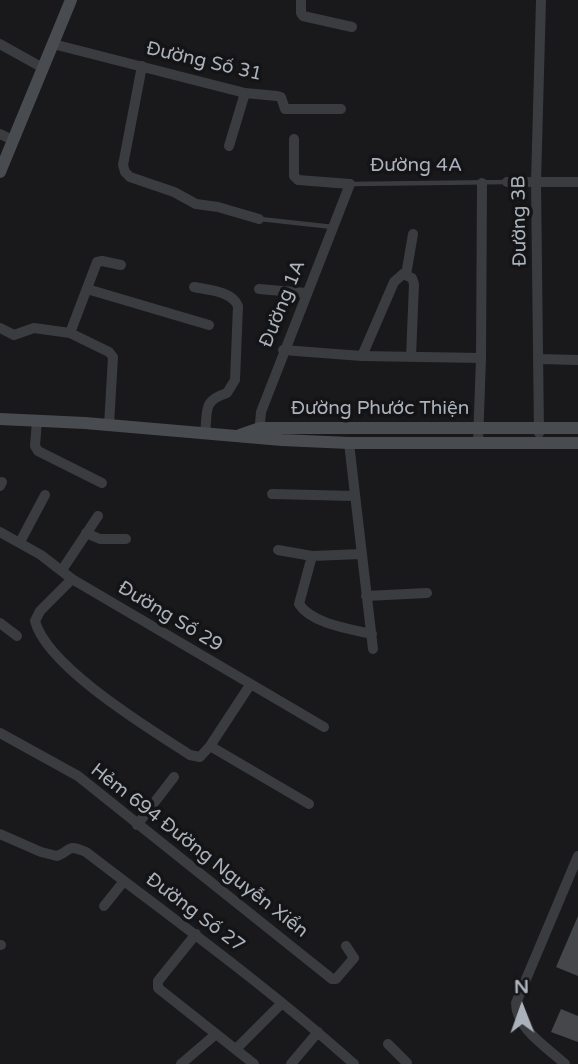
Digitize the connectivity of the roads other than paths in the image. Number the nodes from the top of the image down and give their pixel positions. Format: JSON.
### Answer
{"nodes":[{"id":1,"x":71,"y":0,"type":"edge"},
{"id":2,"x":301,"y":0,"type":"edge"},
{"id":3,"x":541,"y":0,"type":"edge"},
{"id":4,"x":352,"y":27,"type":"dead end"},
{"id":5,"x":0,"y":44,"type":"edge"},
{"id":6,"x":53,"y":44,"type":"junction"},
{"id":7,"x":142,"y":66,"type":"junction"},
{"id":8,"x":43,"y":68,"type":"junction"},
{"id":9,"x":245,"y":93,"type":"junction"},
{"id":10,"x":341,"y":109,"type":"dead end"},
{"id":11,"x":0,"y":134,"type":"edge"},
{"id":12,"x":294,"y":139,"type":"dead end"},
{"id":13,"x":13,"y":140,"type":"junction"},
{"id":14,"x":229,"y":146,"type":"dead end"},
{"id":15,"x":0,"y":172,"type":"edge"},
{"id":16,"x":507,"y":182,"type":"joint"},
{"id":17,"x":531,"y":182,"type":"junction"},
{"id":18,"x":578,"y":182,"type":"edge"},
{"id":19,"x":482,"y":183,"type":"junction"},
{"id":20,"x":350,"y":184,"type":"junction"},
{"id":21,"x":259,"y":219,"type":"joint"},
{"id":22,"x":333,"y":227,"type":"junction"},
{"id":23,"x":413,"y":233,"type":"dead end"},
{"id":24,"x":121,"y":265,"type":"dead end"},
{"id":25,"x":406,"y":275,"type":"junction"},
{"id":26,"x":194,"y":287,"type":"dead end"},
{"id":27,"x":87,"y":289,"type":"junction"},
{"id":28,"x":259,"y":289,"type":"dead end"},
{"id":29,"x":306,"y":293,"type":"junction"},
{"id":30,"x":209,"y":325,"type":"dead end"},
{"id":31,"x":0,"y":328,"type":"edge"},
{"id":32,"x":70,"y":333,"type":"junction"},
{"id":33,"x":283,"y":350,"type":"junction"},
{"id":34,"x":362,"y":356,"type":"junction"},
{"id":35,"x":411,"y":357,"type":"junction"},
{"id":36,"x":481,"y":358,"type":"junction"},
{"id":37,"x":539,"y":359,"type":"junction"},
{"id":38,"x":578,"y":360,"type":"edge"},
{"id":39,"x":0,"y":419,"type":"edge"},
{"id":40,"x":37,"y":421,"type":"junction"},
{"id":41,"x":109,"y":425,"type":"junction"},
{"id":42,"x":539,"y":428,"type":"junction"},
{"id":43,"x":578,"y":428,"type":"edge"},
{"id":44,"x":205,"y":434,"type":"junction"},
{"id":45,"x":259,"y":434,"type":"junction"},
{"id":46,"x":484,"y":435,"type":"junction"},
{"id":47,"x":525,"y":436,"type":"junction"},
{"id":48,"x":349,"y":443,"type":"junction"},
{"id":49,"x":539,"y":443,"type":"junction"},
{"id":50,"x":578,"y":443,"type":"edge"},
{"id":51,"x":102,"y":483,"type":"dead end"},
{"id":52,"x":272,"y":494,"type":"dead end"},
{"id":53,"x":45,"y":495,"type":"dead end"},
{"id":54,"x":354,"y":496,"type":"junction"},
{"id":55,"x":98,"y":516,"type":"dead end"},
{"id":56,"x":0,"y":532,"type":"edge"},
{"id":57,"x":86,"y":533,"type":"junction"},
{"id":58,"x":125,"y":539,"type":"dead end"},
{"id":59,"x":20,"y":542,"type":"junction"},
{"id":60,"x":278,"y":550,"type":"dead end"},
{"id":61,"x":360,"y":554,"type":"junction"},
{"id":62,"x":312,"y":556,"type":"junction"},
{"id":63,"x":62,"y":570,"type":"junction"},
{"id":64,"x":72,"y":579,"type":"junction"},
{"id":65,"x":427,"y":593,"type":"dead end"},
{"id":66,"x":366,"y":596,"type":"junction"},
{"id":67,"x":0,"y":623,"type":"edge"},
{"id":68,"x":372,"y":634,"type":"junction"},
{"id":69,"x":16,"y":636,"type":"dead end"},
{"id":70,"x":373,"y":649,"type":"dead end"},
{"id":71,"x":250,"y":685,"type":"junction"},
{"id":72,"x":324,"y":727,"type":"dead end"},
{"id":73,"x":0,"y":733,"type":"edge"},
{"id":74,"x":210,"y":747,"type":"junction"},
{"id":75,"x":174,"y":777,"type":"dead end"},
{"id":76,"x":309,"y":804,"type":"dead end"},
{"id":77,"x":137,"y":825,"type":"junction"},
{"id":78,"x":0,"y":834,"type":"edge"},
{"id":79,"x":578,"y":856,"type":"edge"},
{"id":80,"x":124,"y":881,"type":"junction"},
{"id":81,"x":104,"y":906,"type":"dead end"},
{"id":82,"x":196,"y":934,"type":"junction"},
{"id":83,"x":346,"y":946,"type":"dead end"},
{"id":84,"x":282,"y":1003,"type":"junction"},
{"id":85,"x":318,"y":1032,"type":"junction"},
{"id":86,"x":216,"y":1034,"type":"junction"},
{"id":87,"x":388,"y":1044,"type":"dead end"},
{"id":88,"x":236,"y":1049,"type":"junction"},
{"id":89,"x":181,"y":1064,"type":"edge"},
{"id":90,"x":254,"y":1064,"type":"edge"},
{"id":91,"x":291,"y":1064,"type":"edge"},
{"id":92,"x":354,"y":1064,"type":"edge"},
{"id":93,"x":406,"y":1064,"type":"edge"},
{"id":94,"x":565,"y":1064,"type":"edge"}],
"edges":[{"from":1,"to":6,"type":"street"},
{"from":2,"to":4,"type":"street"},
{"from":3,"to":17,"type":"street","name":"Đường 3B"},
{"from":5,"to":8,"type":"street"},
{"from":6,"to":7,"type":"street","name":"Đường Số 31"},
{"from":6,"to":8,"type":"street"},
{"from":7,"to":9,"type":"street","name":"Đường Số 31"},
{"from":7,"to":21,"type":"street"},
{"from":8,"to":13,"type":"street"},
{"from":9,"to":10,"type":"street","name":"Đường Số 31"},
{"from":9,"to":14,"type":"street"},
{"from":11,"to":13,"type":"street"},
{"from":12,"to":20,"type":"street","name":"Đường 4A"},
{"from":13,"to":15,"type":"street"},
{"from":16,"to":17,"type":"street","name":"Đường 4A"},
{"from":16,"to":19,"type":"lane","name":"Đường 4A"},
{"from":17,"to":18,"type":"street","name":"Đường 4A"},
{"from":17,"to":37,"type":"street","name":"Đường 3B"},
{"from":19,"to":20,"type":"lane","name":"Đường 4A"},
{"from":19,"to":36,"type":"street"},
{"from":20,"to":22,"type":"street","name":"Đường 1A"},
{"from":21,"to":22,"type":"lane"},
{"from":22,"to":29,"type":"street","name":"Đường 1A"},
{"from":23,"to":25,"type":"street"},
{"from":24,"to":27,"type":"street"},
{"from":25,"to":34,"type":"street"},
{"from":25,"to":35,"type":"street"},
{"from":26,"to":44,"type":"street"},
{"from":27,"to":30,"type":"street"},
{"from":27,"to":32,"type":"street"},
{"from":28,"to":29,"type":"street"},
{"from":29,"to":33,"type":"street","name":"Đường 1A"},
{"from":31,"to":32,"type":"street"},
{"from":32,"to":41,"type":"street"},
{"from":33,"to":34,"type":"street"},
{"from":33,"to":45,"type":"street","name":"Đường 1A"},
{"from":34,"to":35,"type":"street"},
{"from":35,"to":36,"type":"street"},
{"from":36,"to":46,"type":"street"},
{"from":37,"to":38,"type":"street"},
{"from":37,"to":42,"type":"street","name":"Đường 3B"},
{"from":39,"to":40,"type":"street","name":"Đường Phước Thiện"},
{"from":40,"to":41,"type":"street","name":"Đường Phước Thiện"},
{"from":40,"to":51,"type":"street"},
{"from":41,"to":44,"type":"street","name":"Đường Phước Thiện"},
{"from":42,"to":43,"type":"street"},
{"from":42,"to":47,"type":"street"},
{"from":42,"to":49,"type":"street","name":"Đường 3B"},
{"from":44,"to":45,"type":"street","name":"Đường Phước Thiện"},
{"from":45,"to":46,"type":"street","name":"Đường Phước Thiện"},
{"from":45,"to":48,"type":"street","name":"Đường Phước Thiện"},
{"from":46,"to":47,"type":"street","name":"Đường Phước Thiện"},
{"from":46,"to":48,"type":"street","name":"Đường Phước Thiện"},
{"from":47,"to":49,"type":"street"},
{"from":48,"to":54,"type":"street"},
{"from":49,"to":50,"type":"street"},
{"from":52,"to":54,"type":"street"},
{"from":53,"to":59,"type":"street"},
{"from":54,"to":61,"type":"street"},
{"from":55,"to":57,"type":"street"},
{"from":56,"to":59,"type":"street","name":"Đường Số 29"},
{"from":57,"to":58,"type":"street"},
{"from":57,"to":63,"type":"street"},
{"from":59,"to":63,"type":"street","name":"Đường Số 29"},
{"from":60,"to":62,"type":"street"},
{"from":61,"to":62,"type":"street"},
{"from":61,"to":66,"type":"street"},
{"from":62,"to":68,"type":"street"},
{"from":63,"to":64,"type":"street","name":"Đường Số 29"},
{"from":64,"to":71,"type":"street","name":"Đường Số 29"},
{"from":64,"to":74,"type":"street"},
{"from":65,"to":66,"type":"street"},
{"from":66,"to":68,"type":"street"},
{"from":67,"to":69,"type":"street"},
{"from":68,"to":70,"type":"street"},
{"from":71,"to":72,"type":"street","name":"Đường Số 29"},
{"from":71,"to":74,"type":"street"},
{"from":73,"to":77,"type":"street","name":"Hẻm 694 Đường Nguyễn Xiển"},
{"from":74,"to":76,"type":"street"},
{"from":75,"to":77,"type":"street"},
{"from":77,"to":83,"type":"street","name":"Hẻm 694 Đường Nguyễn Xiển"},
{"from":78,"to":80,"type":"street","name":"Đường Số 27"},
{"from":79,"to":94,"type":"street"},
{"from":80,"to":81,"type":"street"},
{"from":80,"to":82,"type":"street","name":"Đường Số 27"},
{"from":82,"to":84,"type":"street","name":"Đường Số 27"},
{"from":82,"to":86,"type":"street"},
{"from":84,"to":85,"type":"street","name":"Đường Số 27"},
{"from":84,"to":88,"type":"street"},
{"from":85,"to":91,"type":"street"},
{"from":85,"to":92,"type":"street","name":"Đường Số 27"},
{"from":86,"to":88,"type":"street"},
{"from":86,"to":89,"type":"street"},
{"from":87,"to":93,"type":"street"},
{"from":88,"to":90,"type":"street"}]}
